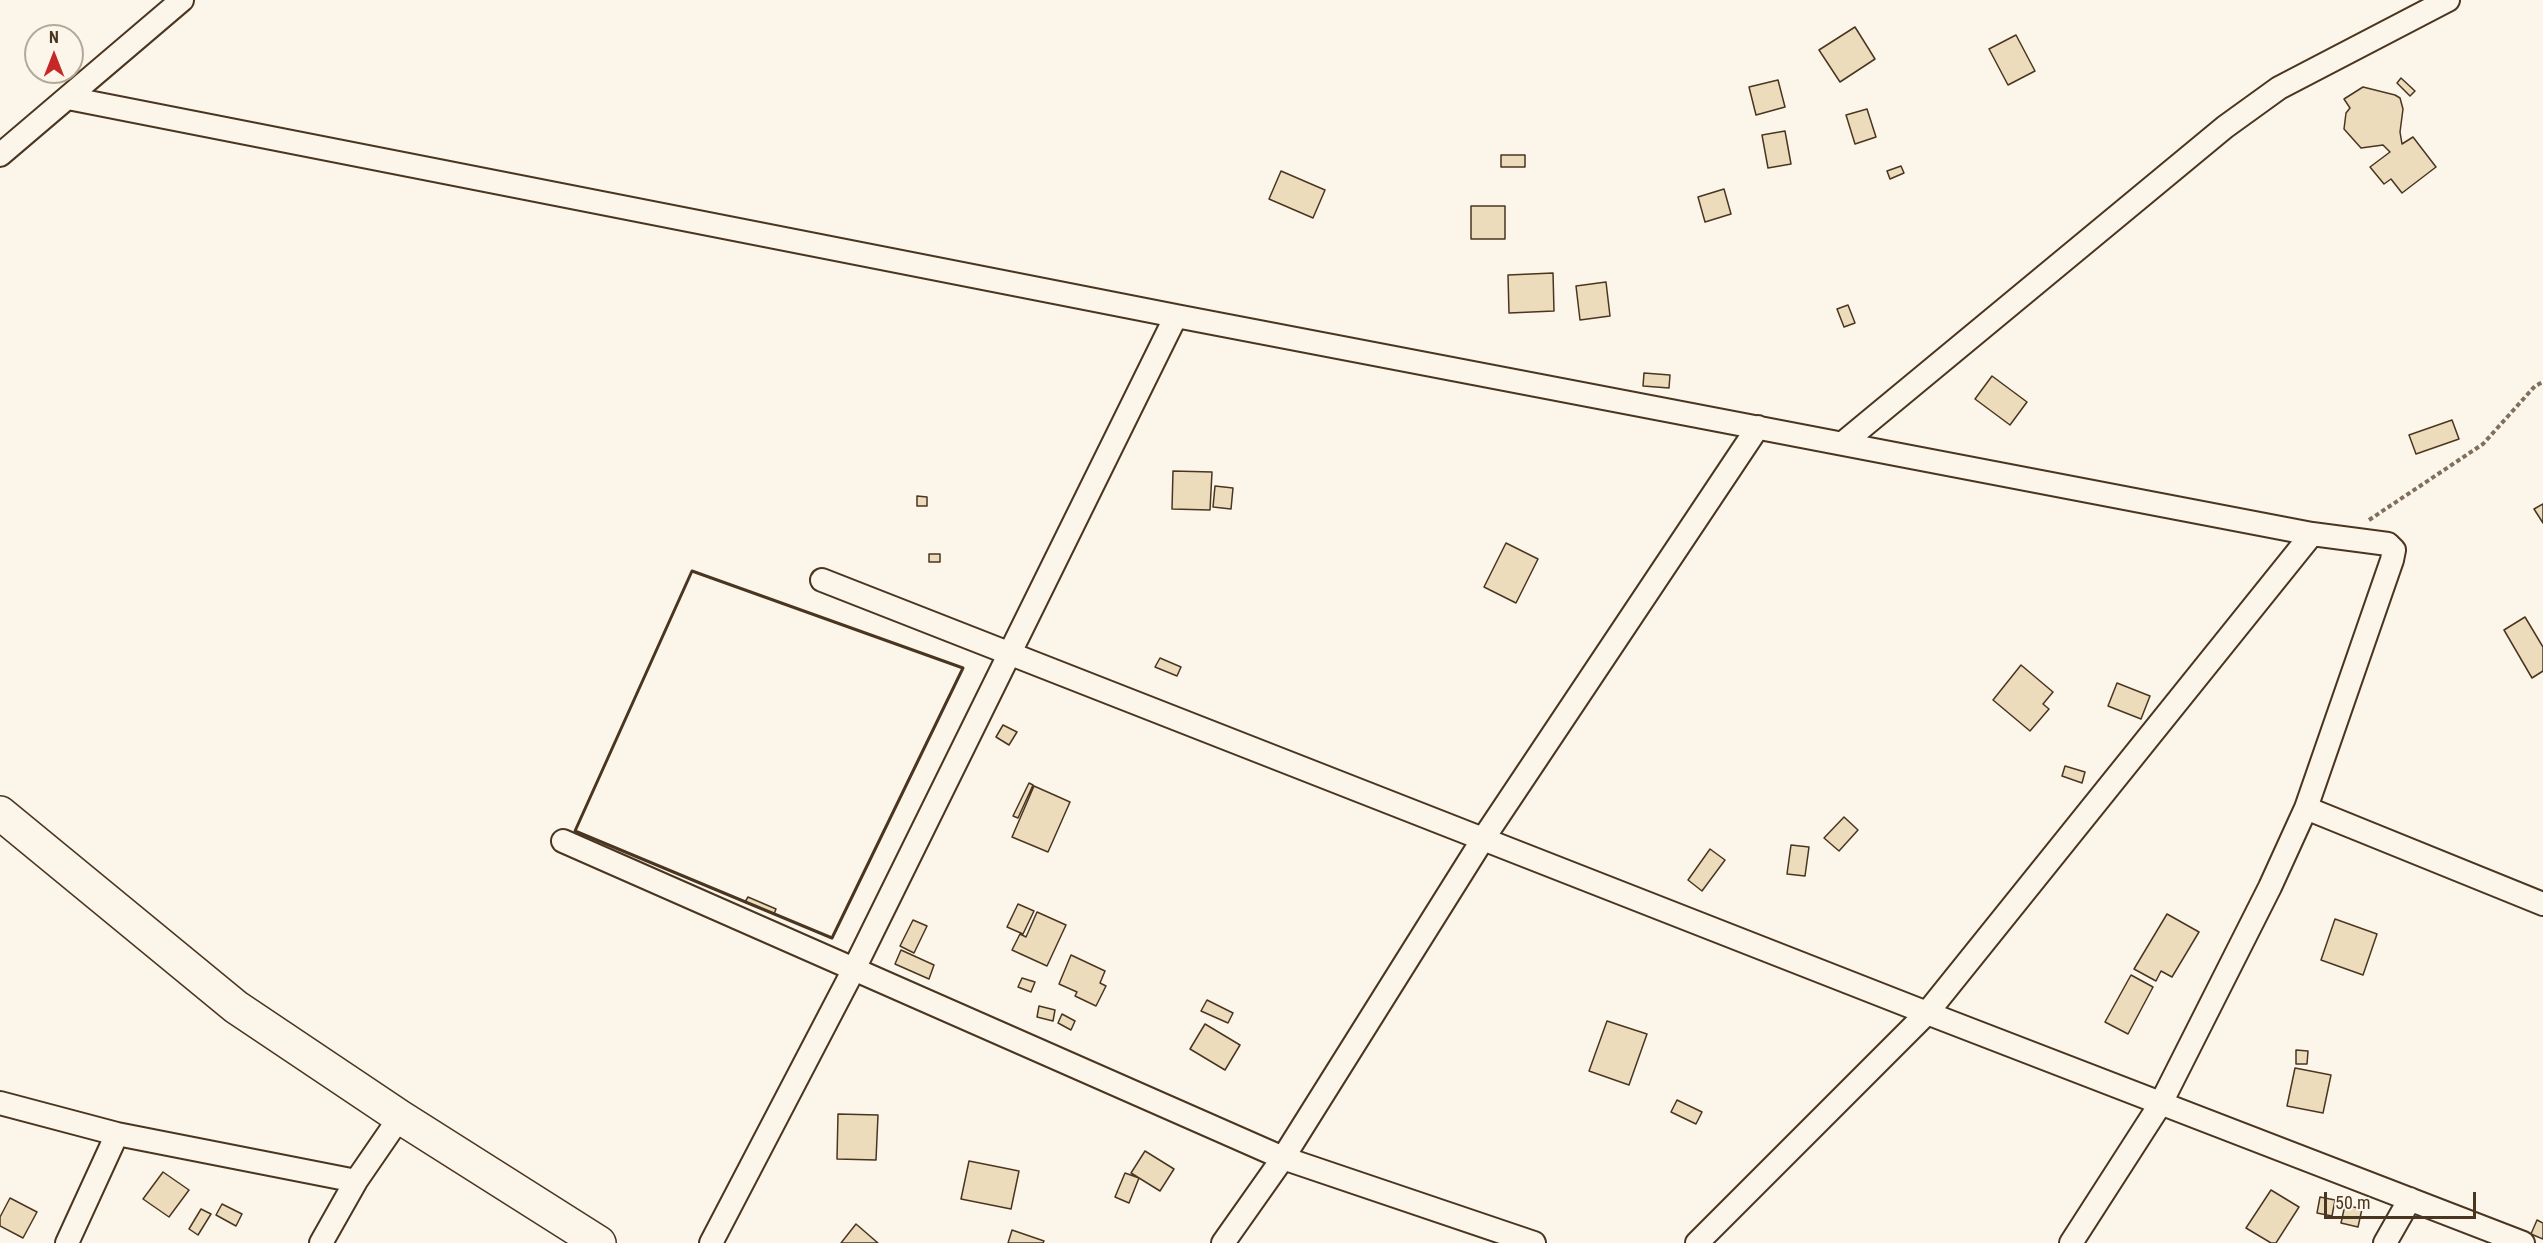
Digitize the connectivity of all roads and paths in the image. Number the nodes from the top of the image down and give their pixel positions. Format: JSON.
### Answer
{"nodes":[{"id":1,"x":183,"y":0,"type":"edge"},
{"id":2,"x":2448,"y":0,"type":"edge"},
{"id":3,"x":68,"y":98,"type":"junction"},
{"id":4,"x":0,"y":155,"type":"edge"},
{"id":5,"x":1176,"y":316,"type":"junction"},
{"id":6,"x":2543,"y":382,"type":"edge"},
{"id":7,"x":1758,"y":427,"type":"junction"},
{"id":8,"x":1843,"y":443,"type":"junction"},
{"id":9,"x":2362,"y":522,"type":"dead end"},
{"id":10,"x":2312,"y":534,"type":"junction"},
{"id":11,"x":822,"y":580,"type":"dead end"},
{"id":12,"x":1009,"y":652,"type":"junction"},
{"id":13,"x":2306,"y":808,"type":"junction"},
{"id":14,"x":0,"y":813,"type":"edge"},
{"id":15,"x":1483,"y":839,"type":"junction"},
{"id":16,"x":563,"y":841,"type":"dead end"},
{"id":17,"x":2543,"y":904,"type":"edge"},
{"id":18,"x":854,"y":969,"type":"junction"},
{"id":19,"x":1927,"y":1013,"type":"junction"},
{"id":20,"x":0,"y":1103,"type":"edge"},
{"id":21,"x":2161,"y":1103,"type":"junction"},
{"id":22,"x":400,"y":1117,"type":"junction"},
{"id":23,"x":117,"y":1134,"type":"junction"},
{"id":24,"x":1283,"y":1158,"type":"junction"},
{"id":25,"x":356,"y":1181,"type":"junction"},
{"id":26,"x":2410,"y":1199,"type":"junction"},
{"id":27,"x":67,"y":1243,"type":"edge"},
{"id":28,"x":321,"y":1243,"type":"edge"},
{"id":29,"x":599,"y":1243,"type":"edge"},
{"id":30,"x":711,"y":1243,"type":"edge"},
{"id":31,"x":1223,"y":1243,"type":"edge"},
{"id":32,"x":1534,"y":1243,"type":"edge"},
{"id":33,"x":1697,"y":1243,"type":"edge"},
{"id":34,"x":2071,"y":1243,"type":"edge"},
{"id":35,"x":2385,"y":1243,"type":"edge"},
{"id":36,"x":2523,"y":1243,"type":"edge"}],
"edges":[{"from":1,"to":3,"type":"street"},
{"from":2,"to":8,"type":"street"},
{"from":3,"to":4,"type":"street"},
{"from":3,"to":5,"type":"street"},
{"from":5,"to":7,"type":"street"},
{"from":5,"to":12,"type":"street"},
{"from":6,"to":9,"type":"path"},
{"from":7,"to":8,"type":"street"},
{"from":7,"to":15,"type":"street"},
{"from":8,"to":10,"type":"street"},
{"from":10,"to":13,"type":"street"},
{"from":10,"to":19,"type":"street"},
{"from":11,"to":12,"type":"street"},
{"from":12,"to":15,"type":"street"},
{"from":12,"to":18,"type":"street"},
{"from":13,"to":17,"type":"street"},
{"from":13,"to":21,"type":"street"},
{"from":14,"to":22,"type":"highway"},
{"from":15,"to":19,"type":"street"},
{"from":15,"to":24,"type":"street"},
{"from":16,"to":18,"type":"street"},
{"from":18,"to":24,"type":"street"},
{"from":18,"to":30,"type":"street"},
{"from":19,"to":21,"type":"street"},
{"from":19,"to":33,"type":"street"},
{"from":20,"to":23,"type":"street"},
{"from":21,"to":26,"type":"street"},
{"from":21,"to":34,"type":"street"},
{"from":22,"to":25,"type":"street"},
{"from":22,"to":29,"type":"highway"},
{"from":23,"to":25,"type":"street"},
{"from":23,"to":27,"type":"street"},
{"from":24,"to":31,"type":"street"},
{"from":24,"to":32,"type":"street"},
{"from":25,"to":28,"type":"street"},
{"from":26,"to":35,"type":"street"},
{"from":26,"to":36,"type":"street"}]}
